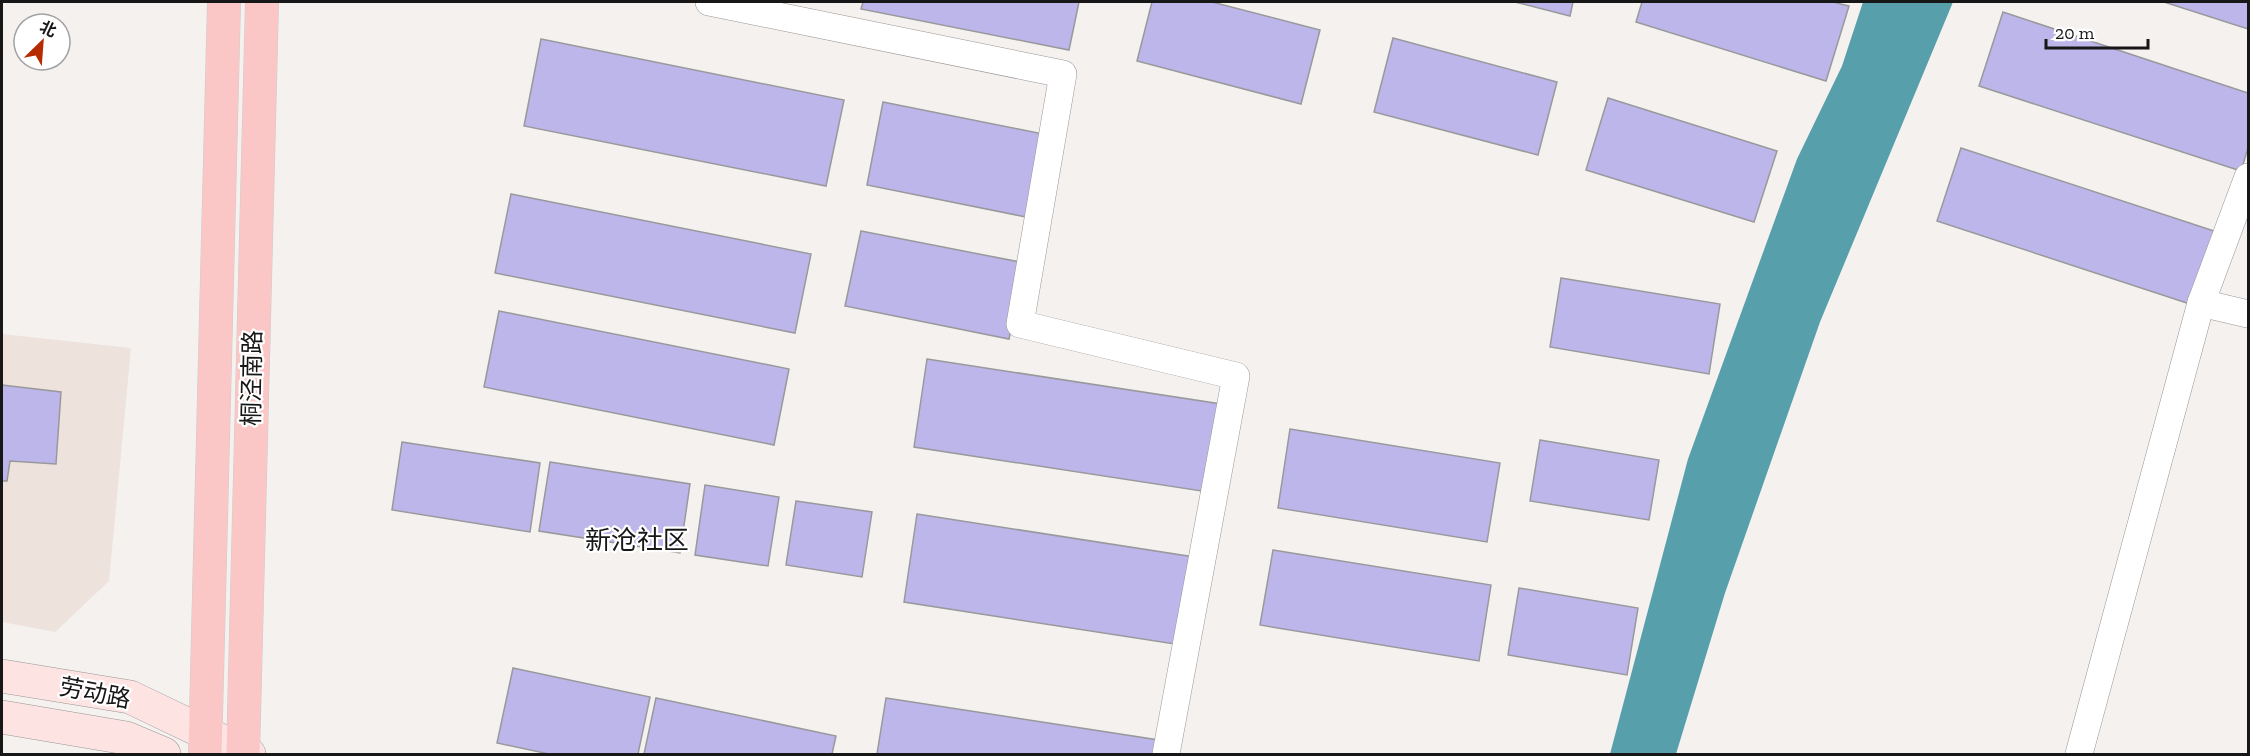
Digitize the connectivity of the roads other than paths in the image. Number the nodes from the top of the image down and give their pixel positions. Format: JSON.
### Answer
{"nodes":[{"id":1,"x":224,"y":2,"type":"edge"},
{"id":2,"x":262,"y":2,"type":"edge"},
{"id":3,"x":709,"y":2,"type":"edge"},
{"id":4,"x":2248,"y":177,"type":"edge"},
{"id":5,"x":2201,"y":303,"type":"junction"},
{"id":6,"x":2248,"y":314,"type":"edge"},
{"id":7,"x":2,"y":676,"type":"edge"},
{"id":8,"x":2,"y":717,"type":"edge"},
{"id":9,"x":205,"y":744,"type":"edge"},
{"id":10,"x":164,"y":754,"type":"edge"},
{"id":11,"x":245,"y":754,"type":"edge"},
{"id":12,"x":1166,"y":754,"type":"edge"},
{"id":13,"x":2079,"y":754,"type":"edge"}],
"edges":[{"from":1,"to":9,"type":"main road","name":"桐泾南路"},
{"from":2,"to":11,"type":"main road","name":"桐泾南路"},
{"from":3,"to":12,"type":"street"},
{"from":4,"to":5,"type":"street"},
{"from":5,"to":6,"type":"street"},
{"from":5,"to":13,"type":"street"},
{"from":7,"to":9,"type":"main road","name":"劳动路"},
{"from":8,"to":10,"type":"main road","name":"劳动路"},
{"from":9,"to":11,"type":"main road","name":"劳动路"}]}
